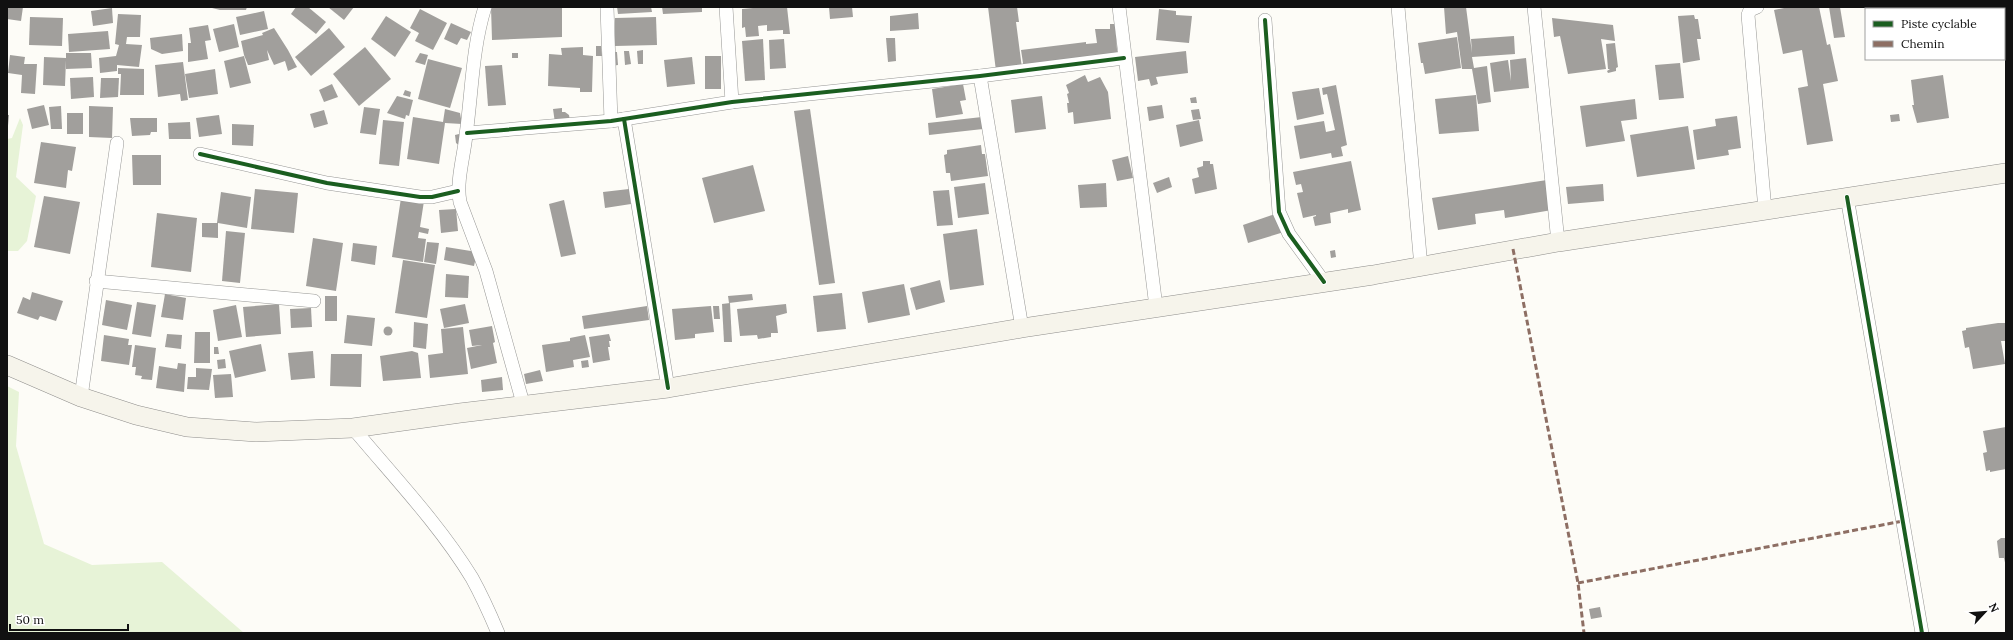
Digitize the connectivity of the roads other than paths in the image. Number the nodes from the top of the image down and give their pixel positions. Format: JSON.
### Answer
{"nodes":[{"id":1,"x":485,"y":7,"type":"edge"},
{"id":2,"x":606,"y":7,"type":"edge"},
{"id":3,"x":726,"y":7,"type":"edge"},
{"id":4,"x":1119,"y":7,"type":"edge"},
{"id":5,"x":1398,"y":7,"type":"edge"},
{"id":6,"x":1534,"y":7,"type":"edge"},
{"id":7,"x":1757,"y":7,"type":"edge"},
{"id":8,"x":1265,"y":20,"type":"dead end"},
{"id":9,"x":1124,"y":58,"type":"junction"},
{"id":10,"x":980,"y":76,"type":"junction"},
{"id":11,"x":732,"y":102,"type":"junction"},
{"id":12,"x":624,"y":119,"type":"junction"},
{"id":13,"x":611,"y":121,"type":"junction"},
{"id":14,"x":467,"y":133,"type":"junction"},
{"id":15,"x":118,"y":143,"type":"dead end"},
{"id":16,"x":200,"y":154,"type":"dead end"},
{"id":17,"x":2006,"y":173,"type":"edge"},
{"id":18,"x":458,"y":192,"type":"junction"},
{"id":19,"x":1847,"y":197,"type":"junction"},
{"id":20,"x":1765,"y":210,"type":"junction"},
{"id":21,"x":1558,"y":242,"type":"junction"},
{"id":22,"x":1421,"y":267,"type":"junction"},
{"id":23,"x":96,"y":281,"type":"junction"},
{"id":24,"x":1324,"y":282,"type":"junction"},
{"id":25,"x":314,"y":301,"type":"dead end"},
{"id":26,"x":1156,"y":307,"type":"junction"},
{"id":27,"x":1022,"y":328,"type":"junction"},
{"id":28,"x":7,"y":365,"type":"edge"},
{"id":29,"x":668,"y":388,"type":"junction"},
{"id":30,"x":81,"y":397,"type":"junction"},
{"id":31,"x":524,"y":407,"type":"junction"},
{"id":32,"x":353,"y":428,"type":"junction"},
{"id":33,"x":498,"y":633,"type":"edge"},
{"id":34,"x":1922,"y":633,"type":"edge"}],
"edges":[{"from":1,"to":14,"type":"street"},
{"from":2,"to":13,"type":"street"},
{"from":3,"to":11,"type":"street"},
{"from":4,"to":9,"type":"street"},
{"from":5,"to":22,"type":"street"},
{"from":6,"to":21,"type":"street"},
{"from":7,"to":20,"type":"street"},
{"from":8,"to":24,"type":"street"},
{"from":9,"to":10,"type":"street"},
{"from":9,"to":26,"type":"street"},
{"from":10,"to":11,"type":"street"},
{"from":10,"to":27,"type":"street"},
{"from":11,"to":12,"type":"street"},
{"from":12,"to":13,"type":"street"},
{"from":12,"to":29,"type":"street"},
{"from":13,"to":14,"type":"street"},
{"from":14,"to":18,"type":"street"},
{"from":15,"to":23,"type":"street"},
{"from":16,"to":18,"type":"street"},
{"from":17,"to":19,"type":"main road"},
{"from":18,"to":31,"type":"street"},
{"from":19,"to":20,"type":"main road"},
{"from":19,"to":34,"type":"street"},
{"from":20,"to":21,"type":"main road"},
{"from":21,"to":22,"type":"main road"},
{"from":22,"to":24,"type":"main road"},
{"from":23,"to":25,"type":"street"},
{"from":23,"to":30,"type":"street"},
{"from":24,"to":26,"type":"main road"},
{"from":26,"to":27,"type":"main road"},
{"from":27,"to":29,"type":"main road"},
{"from":28,"to":30,"type":"main road"},
{"from":29,"to":31,"type":"main road"},
{"from":30,"to":32,"type":"main road"},
{"from":31,"to":32,"type":"main road"},
{"from":32,"to":33,"type":"street"}]}
